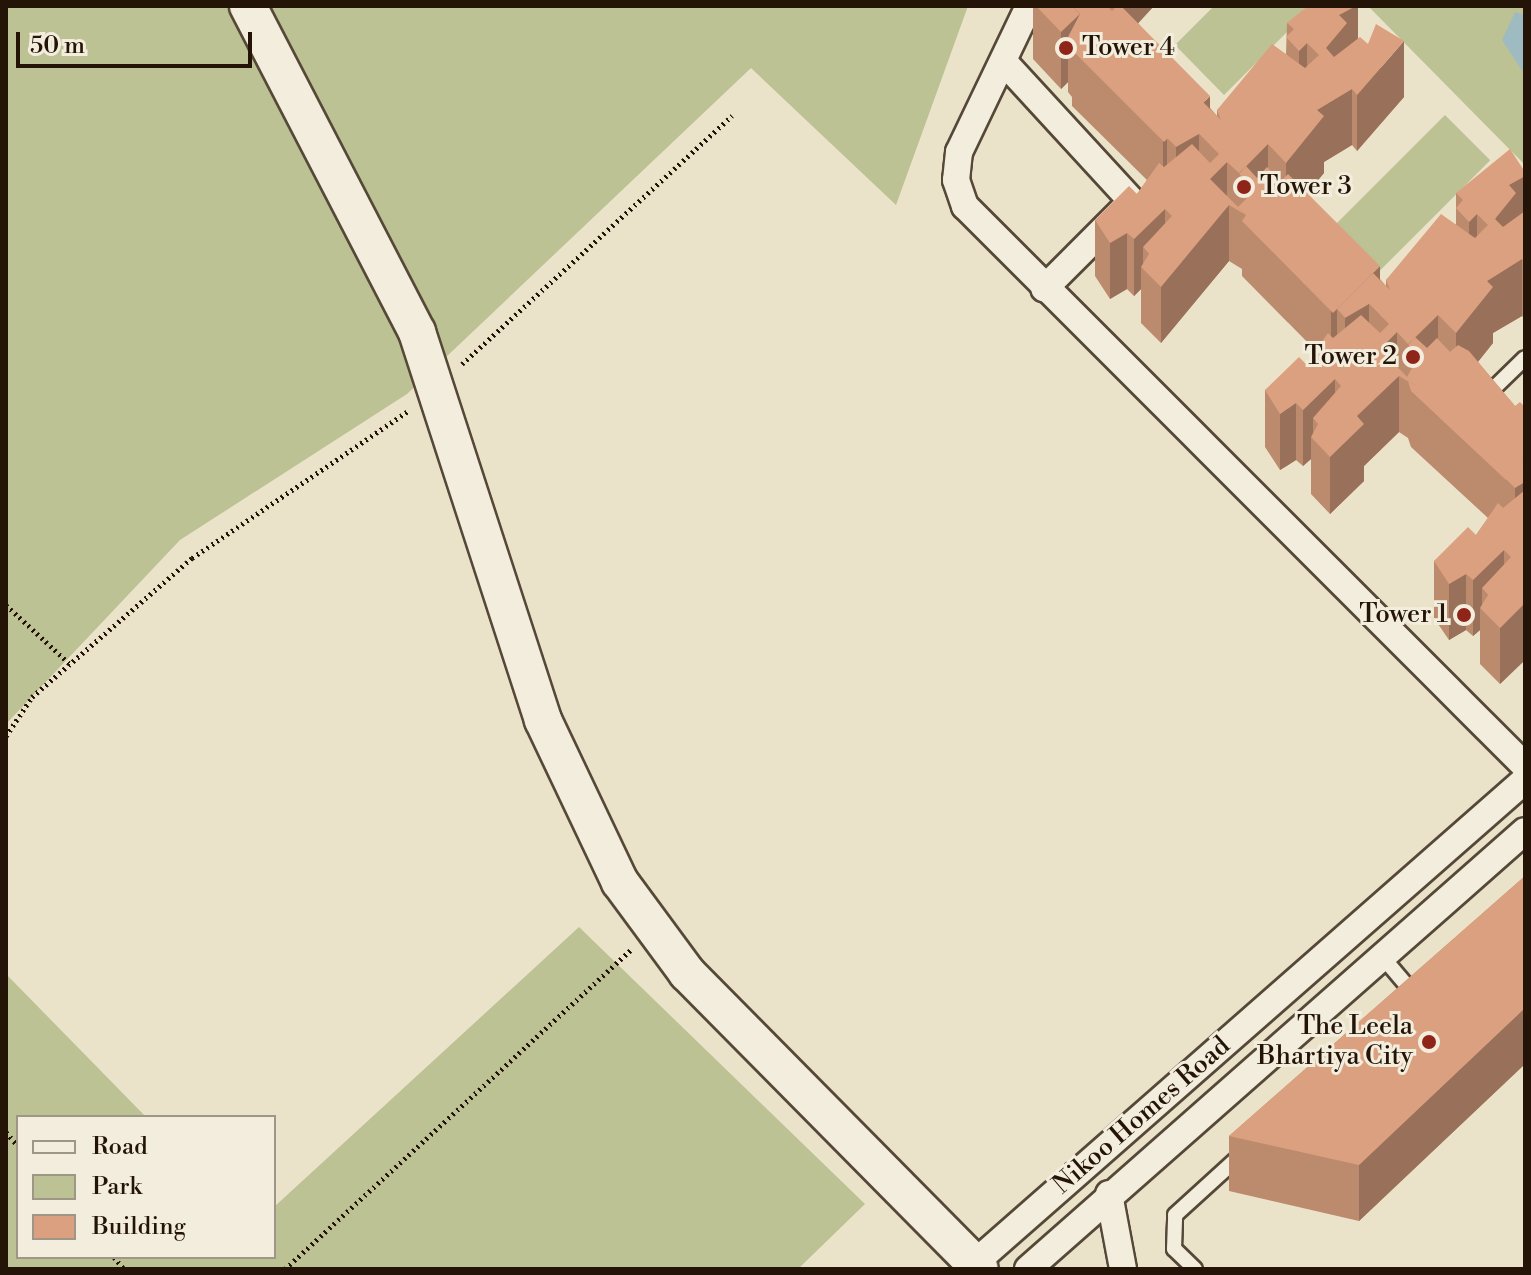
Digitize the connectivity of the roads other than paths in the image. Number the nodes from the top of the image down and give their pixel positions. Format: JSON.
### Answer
{"nodes":[{"id":1,"x":248,"y":6,"type":"edge"},
{"id":2,"x":1029,"y":6,"type":"edge"},
{"id":3,"x":1004,"y":62,"type":"junction"},
{"id":4,"x":1044,"y":289,"type":"junction"},
{"id":5,"x":1525,"y":358,"type":"edge"},
{"id":6,"x":1507,"y":411,"type":"edge"},
{"id":7,"x":1525,"y":766,"type":"edge"},
{"id":8,"x":1525,"y":780,"type":"edge"},
{"id":9,"x":1525,"y":831,"type":"edge"},
{"id":10,"x":1382,"y":905,"type":"junction"},
{"id":11,"x":1404,"y":935,"type":"junction"},
{"id":12,"x":1381,"y":955,"type":"junction"},
{"id":13,"x":1407,"y":1009,"type":"edge"},
{"id":14,"x":1253,"y":1144,"type":"edge"},
{"id":15,"x":1109,"y":1194,"type":"junction"},
{"id":16,"x":975,"y":1266,"type":"edge"},
{"id":17,"x":1028,"y":1269,"type":"edge"},
{"id":18,"x":1123,"y":1269,"type":"edge"},
{"id":19,"x":1195,"y":1269,"type":"edge"}],
"edges":[{"from":1,"to":16,"type":"street"},
{"from":2,"to":3,"type":"street"},
{"from":3,"to":4,"type":"street"},
{"from":3,"to":4,"type":"street"},
{"from":4,"to":7,"type":"street"},
{"from":5,"to":6,"type":"lane"},
{"from":8,"to":10,"type":"street","name":"Nikoo Homes Road"},
{"from":9,"to":11,"type":"street","name":"Nikoo Homes Road"},
{"from":10,"to":11,"type":"street"},
{"from":10,"to":16,"type":"street","name":"Nikoo Homes Road"},
{"from":11,"to":12,"type":"street","name":"Nikoo Homes Road"},
{"from":12,"to":13,"type":"lane"},
{"from":12,"to":15,"type":"street","name":"Nikoo Homes Road"},
{"from":14,"to":19,"type":"lane"},
{"from":15,"to":17,"type":"street","name":"Nikoo Homes Road"},
{"from":15,"to":18,"type":"street"}]}
